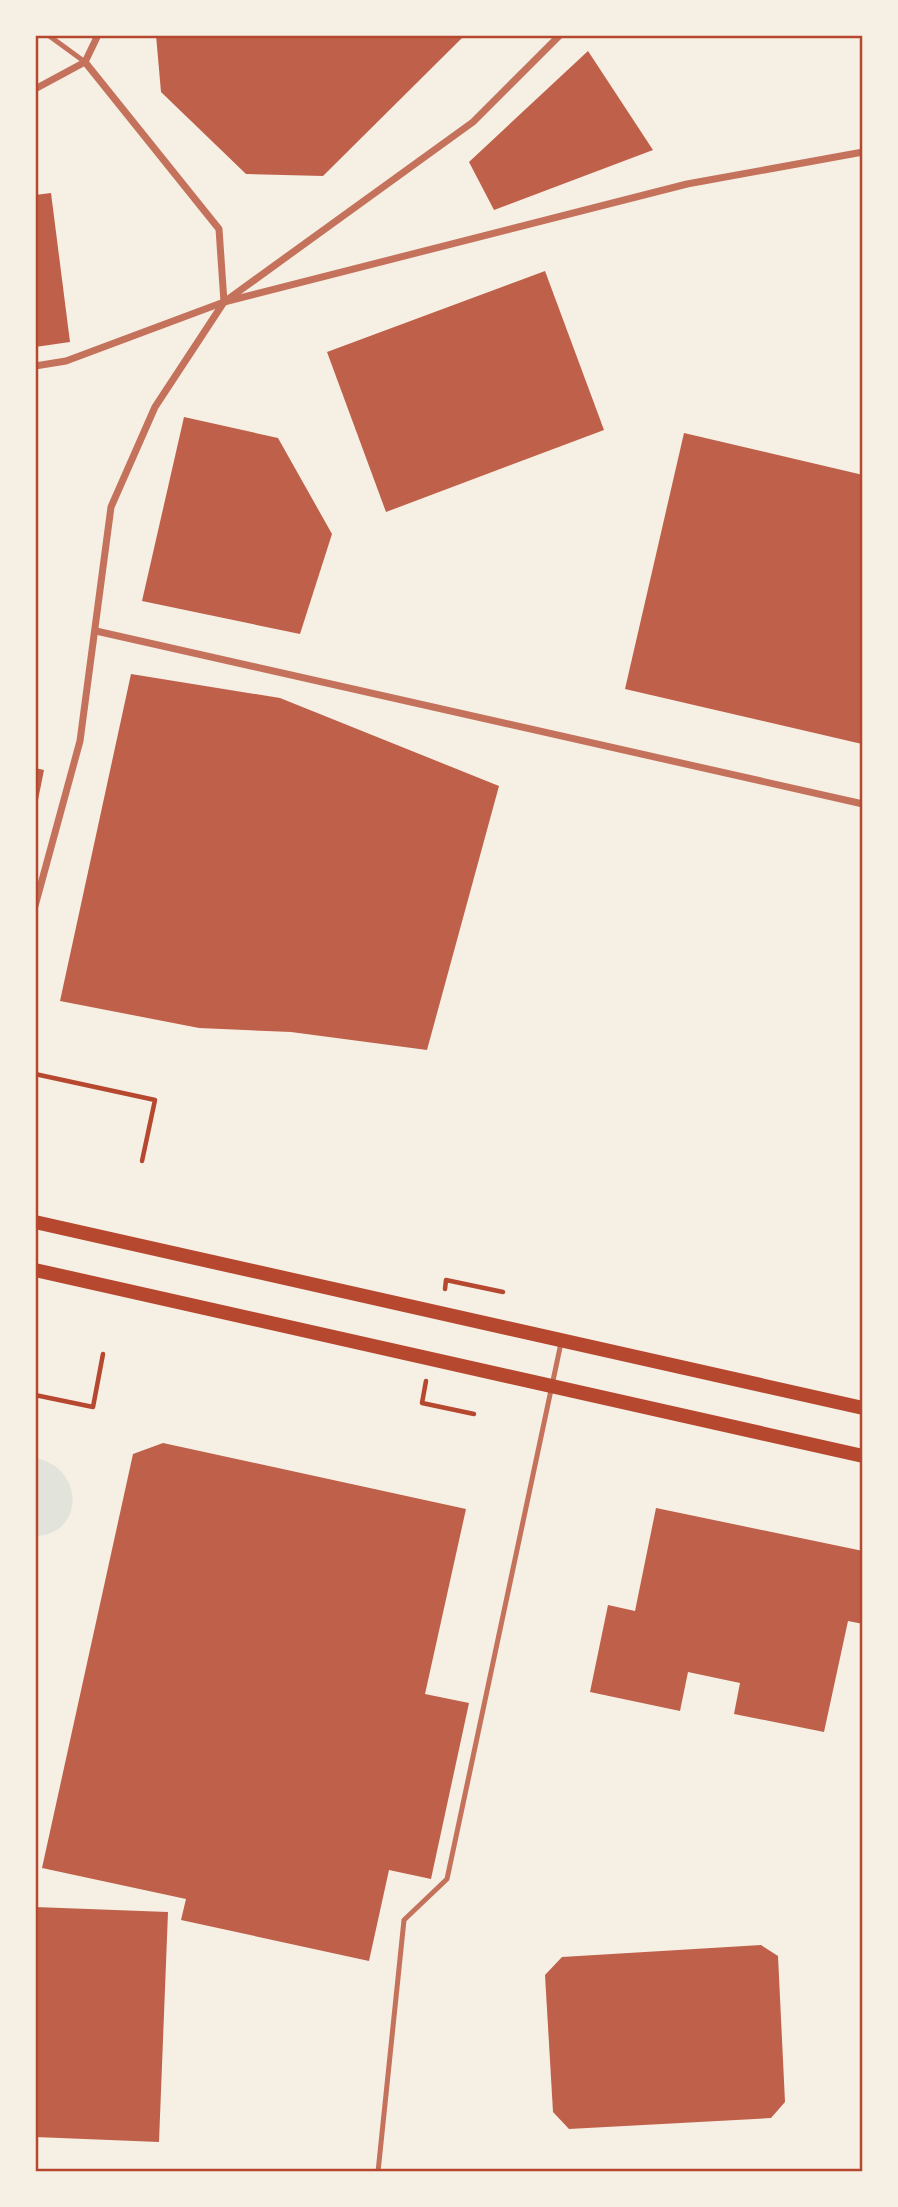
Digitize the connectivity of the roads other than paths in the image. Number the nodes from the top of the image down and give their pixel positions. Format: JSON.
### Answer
{"nodes":[{"id":1,"x":48,"y":35,"type":"edge"},
{"id":2,"x":98,"y":35,"type":"edge"},
{"id":3,"x":560,"y":35,"type":"edge"},
{"id":4,"x":85,"y":62,"type":"junction"},
{"id":5,"x":35,"y":89,"type":"edge"},
{"id":6,"x":863,"y":152,"type":"edge"},
{"id":7,"x":224,"y":302,"type":"junction"},
{"id":8,"x":35,"y":366,"type":"edge"},
{"id":9,"x":96,"y":631,"type":"junction"},
{"id":10,"x":863,"y":804,"type":"edge"},
{"id":11,"x":35,"y":906,"type":"edge"},
{"id":12,"x":35,"y":1223,"type":"edge"},
{"id":13,"x":35,"y":1270,"type":"edge"},
{"id":14,"x":561,"y":1340,"type":"junction"},
{"id":15,"x":551,"y":1386,"type":"junction"},
{"id":16,"x":863,"y":1408,"type":"edge"},
{"id":17,"x":863,"y":1456,"type":"edge"},
{"id":18,"x":377,"y":2172,"type":"edge"}],
"edges":[{"from":1,"to":4,"type":"lane"},
{"from":2,"to":4,"type":"street"},
{"from":3,"to":7,"type":"street"},
{"from":4,"to":5,"type":"street"},
{"from":4,"to":7,"type":"street"},
{"from":6,"to":7,"type":"street"},
{"from":7,"to":8,"type":"street"},
{"from":7,"to":9,"type":"street"},
{"from":9,"to":10,"type":"street"},
{"from":9,"to":11,"type":"street"},
{"from":12,"to":14,"type":"main road"},
{"from":13,"to":15,"type":"main road"},
{"from":14,"to":15,"type":"lane"},
{"from":14,"to":16,"type":"main road"},
{"from":15,"to":17,"type":"main road"},
{"from":15,"to":18,"type":"lane"}]}
